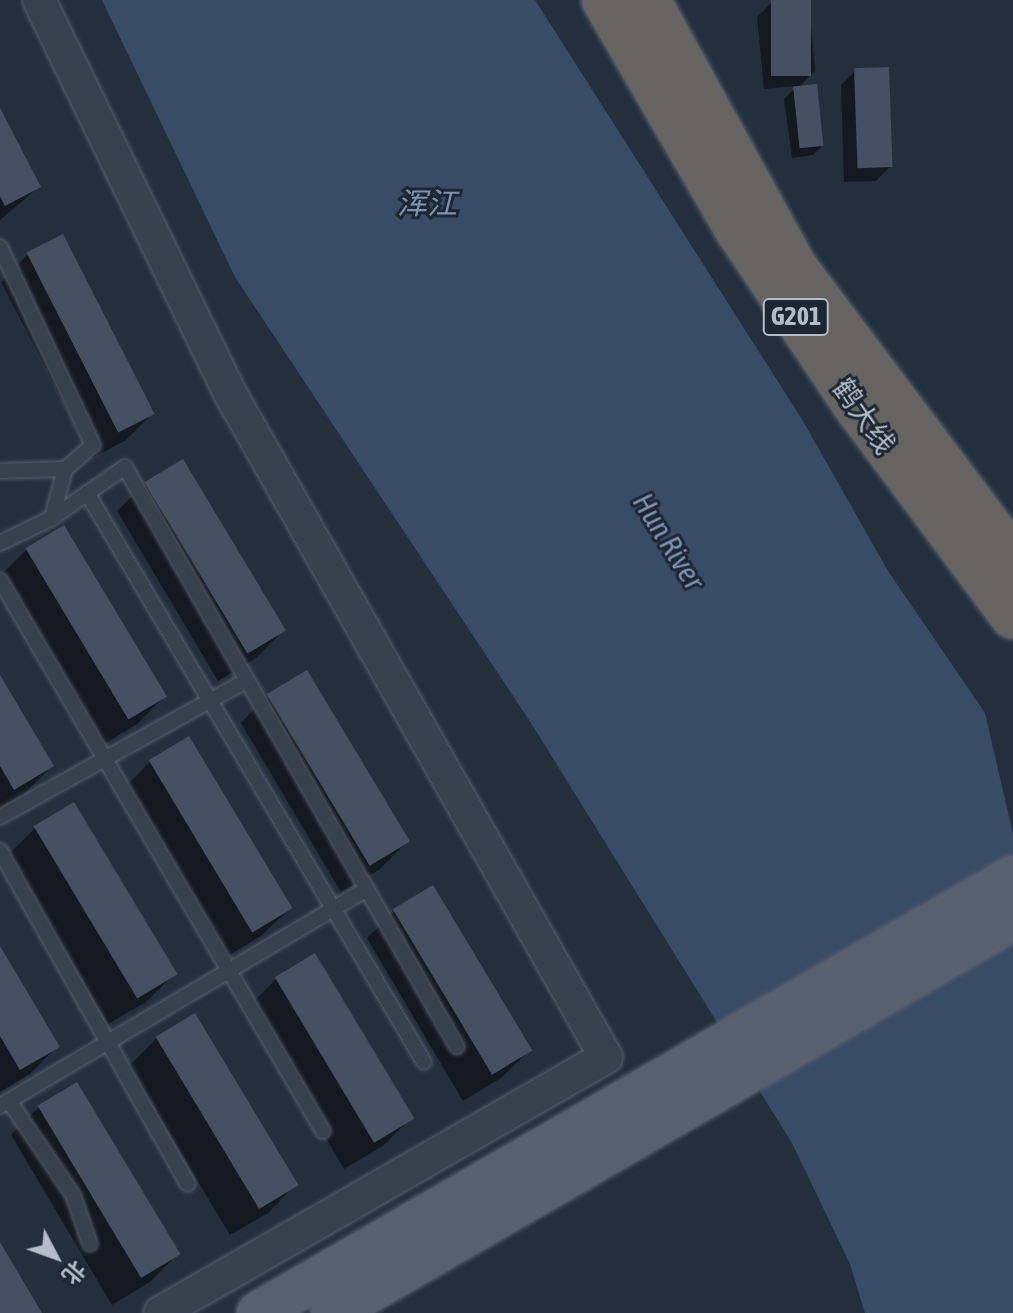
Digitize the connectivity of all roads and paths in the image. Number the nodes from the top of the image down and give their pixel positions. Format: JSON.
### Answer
{"nodes":[{"id":1,"x":39,"y":0,"type":"edge"},
{"id":2,"x":604,"y":0,"type":"edge"},
{"id":3,"x":648,"y":0,"type":"edge"},
{"id":4,"x":0,"y":247,"type":"edge"},
{"id":5,"x":65,"y":469,"type":"junction"},
{"id":6,"x":0,"y":471,"type":"edge"},
{"id":7,"x":87,"y":493,"type":"junction"},
{"id":8,"x":52,"y":518,"type":"junction"},
{"id":9,"x":0,"y":543,"type":"edge"},
{"id":10,"x":1013,"y":558,"type":"edge"},
{"id":11,"x":0,"y":580,"type":"edge"},
{"id":12,"x":1013,"y":617,"type":"edge"},
{"id":13,"x":247,"y":680,"type":"junction"},
{"id":14,"x":209,"y":702,"type":"junction"},
{"id":15,"x":102,"y":761,"type":"junction"},
{"id":16,"x":0,"y":817,"type":"edge"},
{"id":17,"x":0,"y":851,"type":"edge"},
{"id":18,"x":1013,"y":877,"type":"edge"},
{"id":19,"x":367,"y":889,"type":"junction"},
{"id":20,"x":331,"y":910,"type":"junction"},
{"id":21,"x":1013,"y":919,"type":"edge"},
{"id":22,"x":226,"y":972,"type":"junction"},
{"id":23,"x":108,"y":1042,"type":"junction"},
{"id":24,"x":457,"y":1047,"type":"dead end"},
{"id":25,"x":424,"y":1062,"type":"dead end"},
{"id":26,"x":5,"y":1103,"type":"edge"},
{"id":27,"x":323,"y":1131,"type":"dead end"},
{"id":28,"x":188,"y":1184,"type":"dead end"},
{"id":29,"x":90,"y":1244,"type":"dead end"},
{"id":30,"x":160,"y":1313,"type":"edge"},
{"id":31,"x":258,"y":1313,"type":"edge"},
{"id":32,"x":332,"y":1313,"type":"edge"}],
"edges":[{"from":1,"to":30,"type":"street"},
{"from":2,"to":12,"type":"highway","name":"鹤大线","number":"G201"},
{"from":3,"to":10,"type":"highway","name":"鹤大线","number":"G201"},
{"from":4,"to":5,"type":"lane"},
{"from":5,"to":6,"type":"lane"},
{"from":5,"to":8,"type":"lane"},
{"from":7,"to":8,"type":"lane"},
{"from":7,"to":13,"type":"lane"},
{"from":7,"to":14,"type":"lane"},
{"from":8,"to":9,"type":"lane"},
{"from":11,"to":15,"type":"lane"},
{"from":13,"to":14,"type":"lane"},
{"from":13,"to":19,"type":"lane"},
{"from":14,"to":15,"type":"lane"},
{"from":14,"to":20,"type":"lane"},
{"from":15,"to":16,"type":"lane"},
{"from":15,"to":22,"type":"lane"},
{"from":17,"to":23,"type":"lane"},
{"from":18,"to":31,"type":"main road"},
{"from":19,"to":20,"type":"lane"},
{"from":19,"to":24,"type":"lane"},
{"from":20,"to":22,"type":"lane"},
{"from":20,"to":25,"type":"lane"},
{"from":21,"to":32,"type":"main road"},
{"from":22,"to":23,"type":"lane"},
{"from":22,"to":27,"type":"lane"},
{"from":23,"to":26,"type":"lane"},
{"from":23,"to":28,"type":"lane"},
{"from":26,"to":29,"type":"lane"}]}
